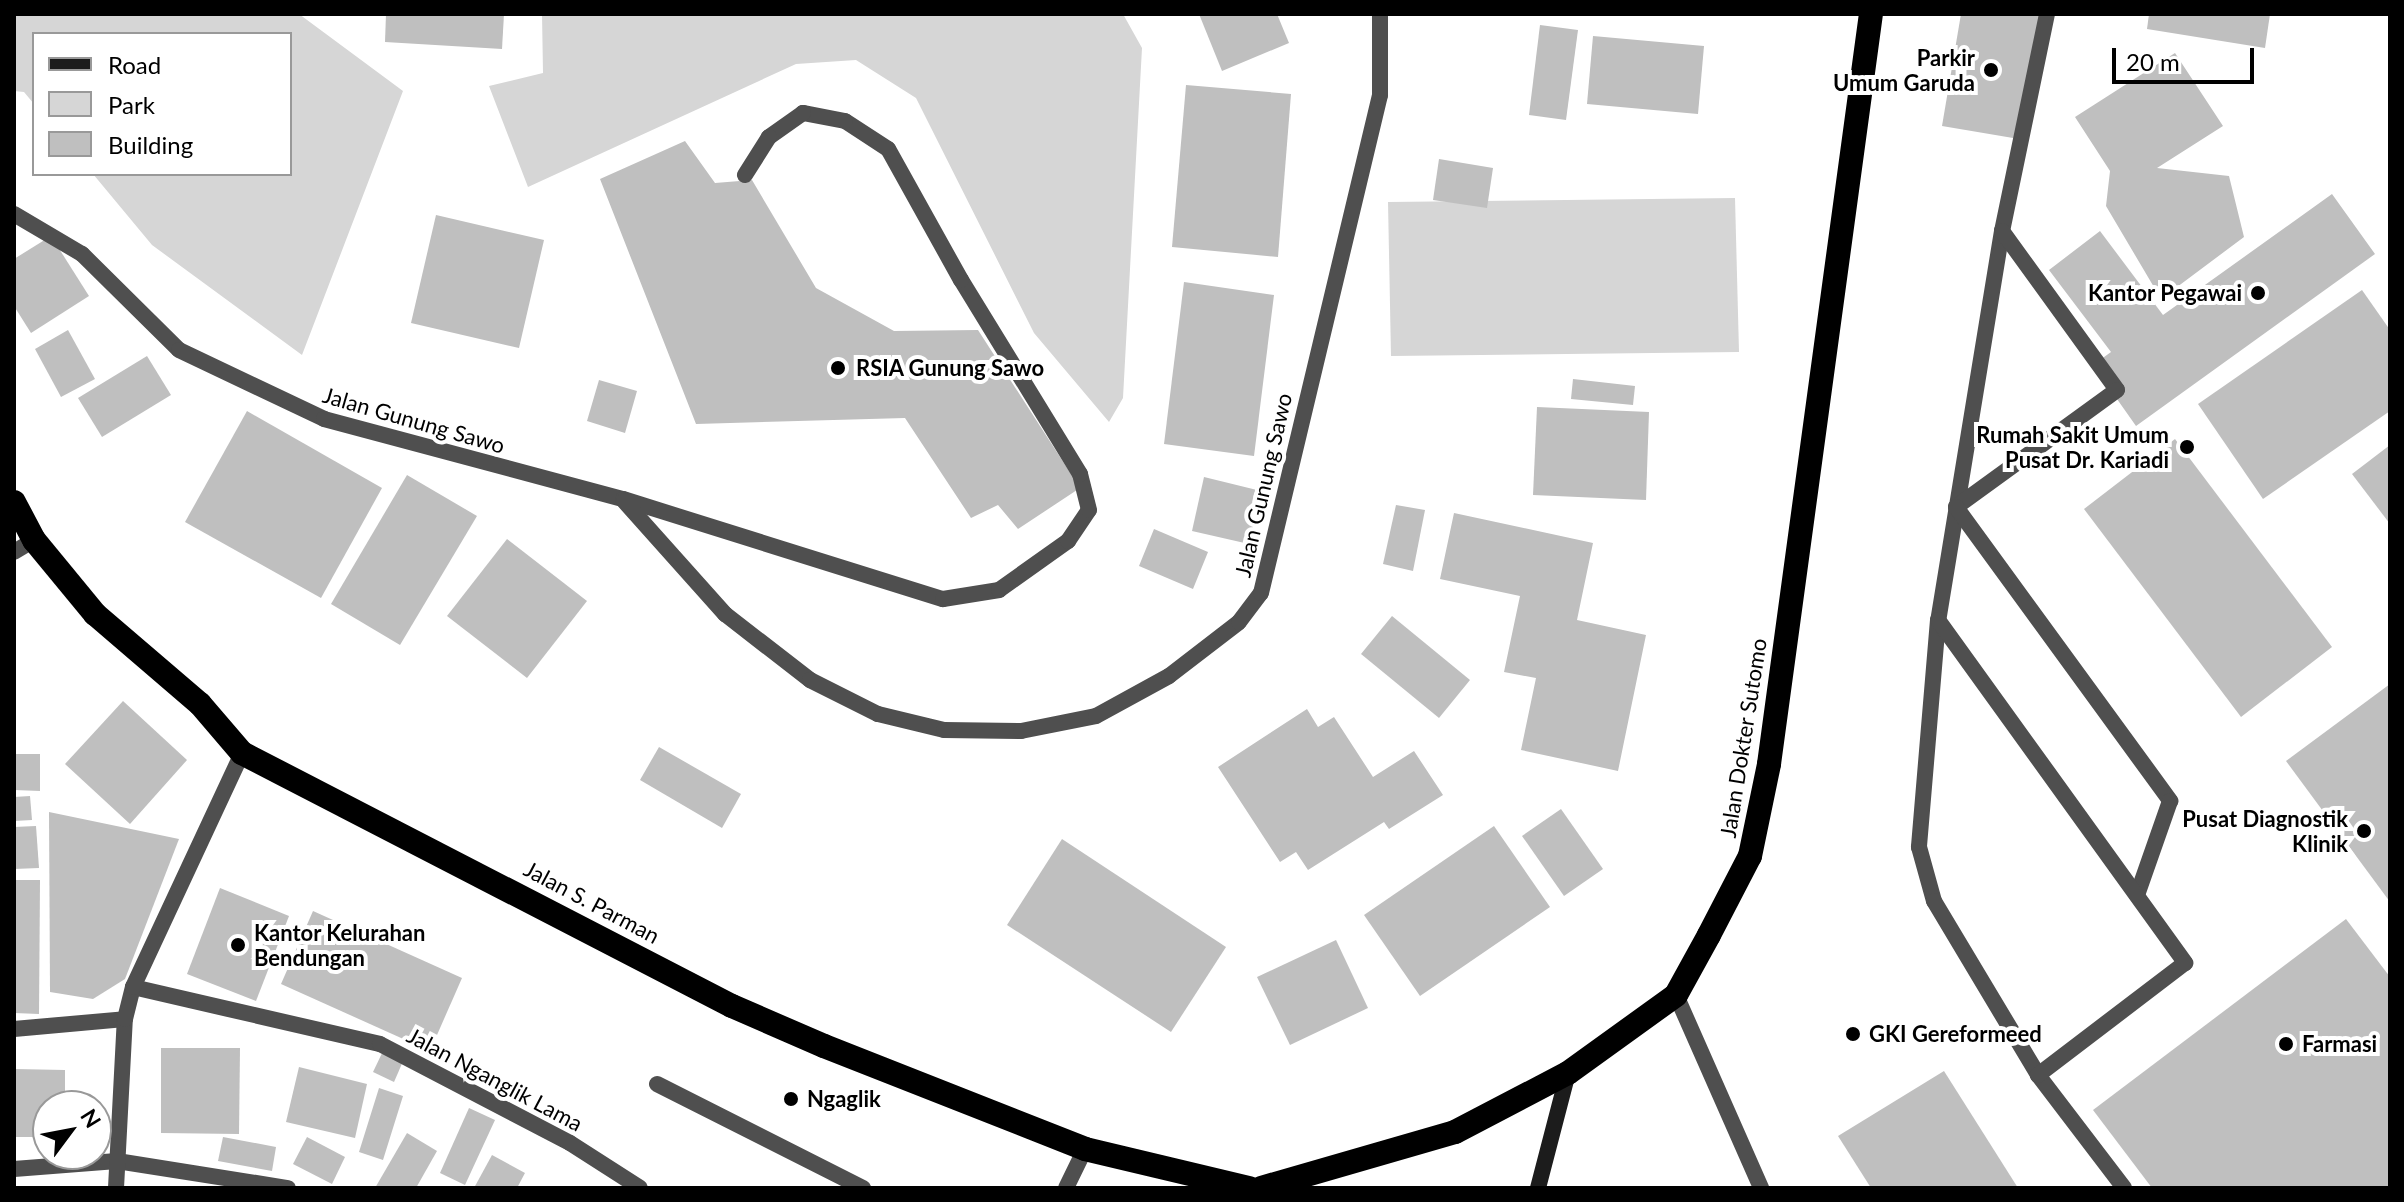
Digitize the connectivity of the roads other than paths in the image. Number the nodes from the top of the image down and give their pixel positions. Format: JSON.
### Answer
{"nodes":[{"id":1,"x":1380,"y":14,"type":"edge"},
{"id":2,"x":1871,"y":14,"type":"edge"},
{"id":3,"x":2047,"y":14,"type":"edge"},
{"id":4,"x":745,"y":175,"type":"dead end"},
{"id":5,"x":14,"y":214,"type":"edge"},
{"id":6,"x":2002,"y":231,"type":"junction"},
{"id":7,"x":623,"y":499,"type":"junction"},
{"id":8,"x":14,"y":502,"type":"edge"},
{"id":9,"x":1956,"y":507,"type":"junction"},
{"id":10,"x":24,"y":546,"type":"edge"},
{"id":11,"x":1938,"y":620,"type":"junction"},
{"id":12,"x":242,"y":753,"type":"junction"},
{"id":13,"x":2137,"y":895,"type":"junction"},
{"id":14,"x":133,"y":987,"type":"junction"},
{"id":15,"x":1676,"y":995,"type":"junction"},
{"id":16,"x":125,"y":1019,"type":"junction"},
{"id":17,"x":14,"y":1029,"type":"edge"},
{"id":18,"x":1568,"y":1073,"type":"junction"},
{"id":19,"x":2038,"y":1075,"type":"junction"},
{"id":20,"x":657,"y":1084,"type":"dead end"},
{"id":21,"x":1085,"y":1149,"type":"junction"},
{"id":22,"x":117,"y":1161,"type":"junction"},
{"id":23,"x":14,"y":1169,"type":"edge"},
{"id":24,"x":116,"y":1188,"type":"edge"},
{"id":25,"x":288,"y":1188,"type":"edge"},
{"id":26,"x":640,"y":1188,"type":"edge"},
{"id":27,"x":863,"y":1188,"type":"edge"},
{"id":28,"x":1066,"y":1188,"type":"edge"},
{"id":29,"x":1249,"y":1188,"type":"edge"},
{"id":30,"x":1261,"y":1188,"type":"edge"},
{"id":31,"x":1538,"y":1188,"type":"edge"},
{"id":32,"x":1761,"y":1188,"type":"edge"},
{"id":33,"x":2124,"y":1188,"type":"edge"}],
"edges":[{"from":1,"to":7,"type":"street","name":"Jalan Gunung Sawo"},
{"from":2,"to":15,"type":"highway","name":"Jalan Dokter Sutomo"},
{"from":3,"to":6,"type":"street"},
{"from":4,"to":7,"type":"street","name":"Jalan Gunung Sawo"},
{"from":5,"to":7,"type":"street","name":"Jalan Gunung Sawo"},
{"from":6,"to":9,"type":"street"},
{"from":6,"to":9,"type":"street"},
{"from":8,"to":10,"type":"highway","name":"Jalan S. Parman"},
{"from":9,"to":11,"type":"street"},
{"from":9,"to":13,"type":"street"},
{"from":10,"to":12,"type":"highway","name":"Jalan S. Parman"},
{"from":11,"to":13,"type":"street"},
{"from":11,"to":19,"type":"street"},
{"from":12,"to":14,"type":"street"},
{"from":12,"to":21,"type":"highway","name":"Jalan S. Parman"},
{"from":13,"to":19,"type":"street"},
{"from":14,"to":16,"type":"street"},
{"from":14,"to":26,"type":"street","name":"Jalan Nganglik Lama"},
{"from":15,"to":18,"type":"highway","name":"Jalan Dokter Sutomo"},
{"from":15,"to":32,"type":"street"},
{"from":16,"to":17,"type":"street"},
{"from":16,"to":22,"type":"street"},
{"from":18,"to":30,"type":"highway","name":"Jalan Dokter Sutomo"},
{"from":18,"to":31,"type":"main road"},
{"from":19,"to":33,"type":"street"},
{"from":20,"to":27,"type":"street"},
{"from":21,"to":28,"type":"street"},
{"from":21,"to":29,"type":"highway","name":"Jalan S. Parman"},
{"from":22,"to":23,"type":"street"},
{"from":22,"to":24,"type":"street"},
{"from":22,"to":25,"type":"street"}]}
